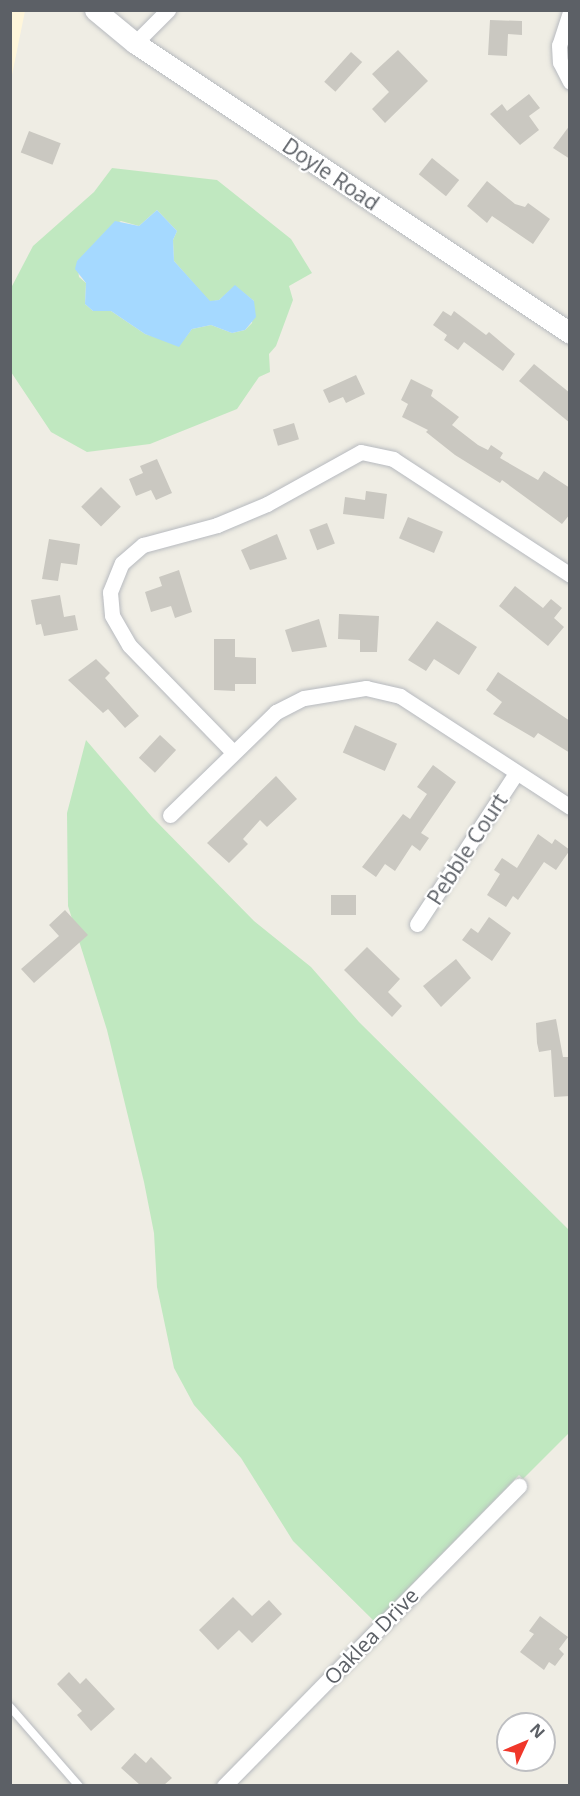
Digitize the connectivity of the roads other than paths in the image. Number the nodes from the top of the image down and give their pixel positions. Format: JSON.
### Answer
{"nodes":[{"id":1,"x":95,"y":10,"type":"edge"},
{"id":2,"x":168,"y":10,"type":"edge"},
{"id":3,"x":570,"y":12,"type":"edge"},
{"id":4,"x":135,"y":43,"type":"junction"},
{"id":5,"x":570,"y":81,"type":"edge"},
{"id":6,"x":570,"y":333,"type":"edge"},
{"id":7,"x":570,"y":575,"type":"edge"},
{"id":8,"x":233,"y":752,"type":"junction"},
{"id":9,"x":516,"y":773,"type":"junction"},
{"id":10,"x":570,"y":807,"type":"edge"},
{"id":11,"x":170,"y":815,"type":"dead end"},
{"id":12,"x":417,"y":924,"type":"dead end"},
{"id":13,"x":519,"y":1486,"type":"dead end"},
{"id":14,"x":10,"y":1707,"type":"edge"},
{"id":15,"x":79,"y":1785,"type":"edge"},
{"id":16,"x":224,"y":1785,"type":"edge"}],
"edges":[{"from":1,"to":4,"type":"main road","name":"Doyle Road"},
{"from":2,"to":4,"type":"street"},
{"from":3,"to":5,"type":"street"},
{"from":4,"to":6,"type":"main road","name":"Doyle Road"},
{"from":7,"to":8,"type":"street"},
{"from":8,"to":9,"type":"street"},
{"from":8,"to":11,"type":"street"},
{"from":9,"to":10,"type":"street"},
{"from":9,"to":12,"type":"street","name":"Pebble Court"},
{"from":13,"to":16,"type":"street","name":"Oaklea Drive"},
{"from":14,"to":15,"type":"lane"}]}
